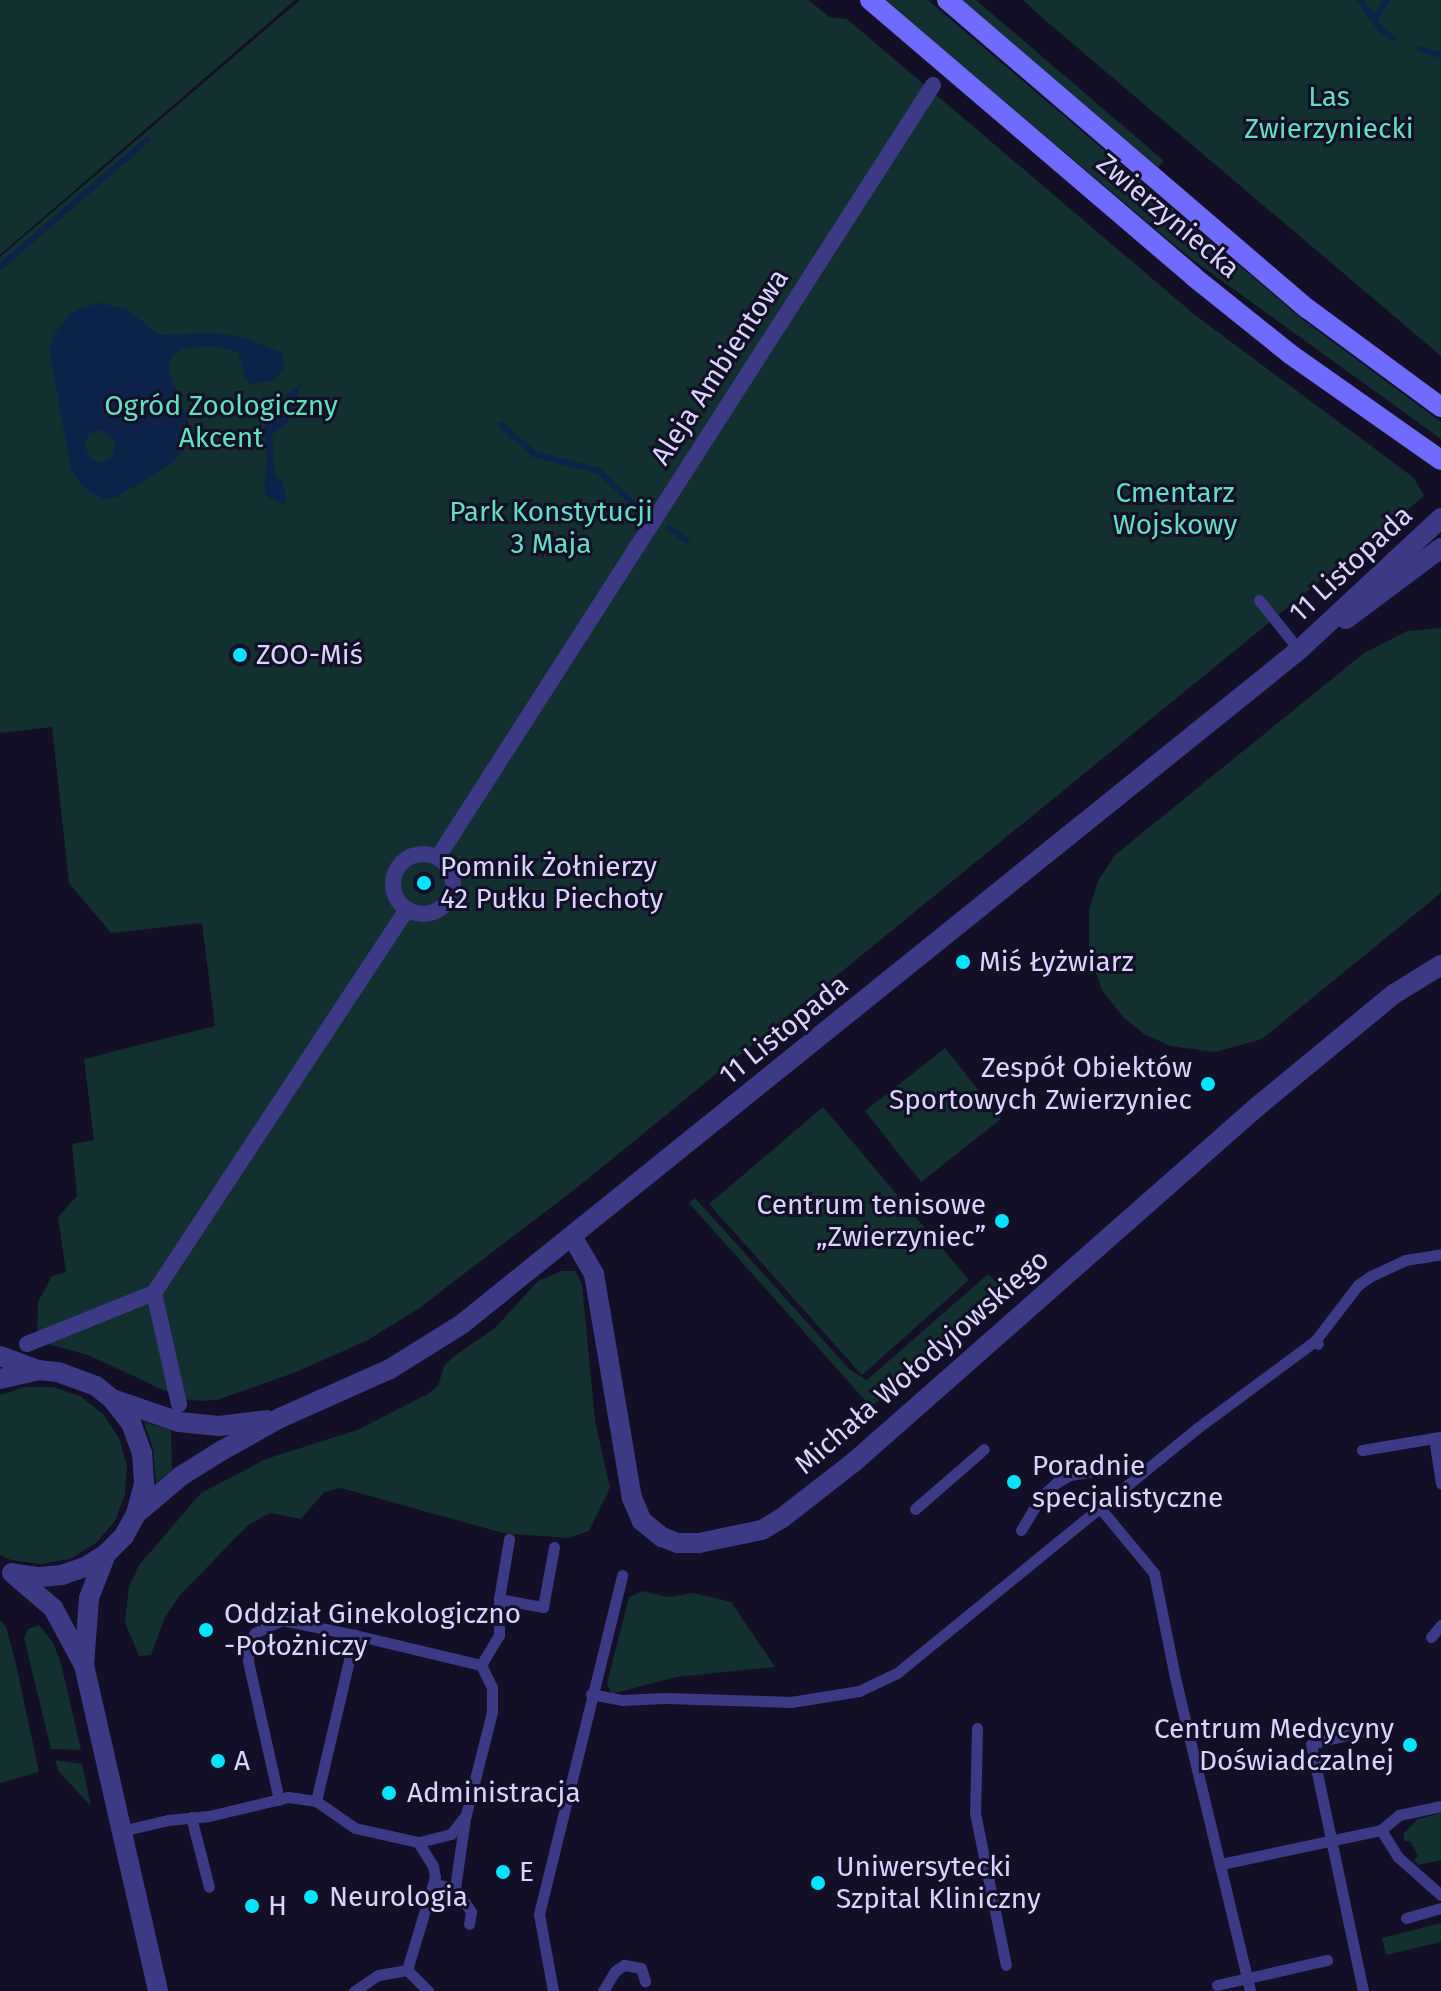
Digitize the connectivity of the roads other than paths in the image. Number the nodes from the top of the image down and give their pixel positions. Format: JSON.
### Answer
{"nodes":[{"id":1,"x":870,"y":0,"type":"edge"},
{"id":2,"x":947,"y":0,"type":"edge"},
{"id":3,"x":933,"y":85,"type":"dead end"},
{"id":4,"x":1441,"y":407,"type":"edge"},
{"id":5,"x":1441,"y":460,"type":"edge"},
{"id":6,"x":1441,"y":518,"type":"edge"},
{"id":7,"x":1441,"y":548,"type":"edge"},
{"id":8,"x":1259,"y":600,"type":"dead end"},
{"id":9,"x":1299,"y":650,"type":"junction"},
{"id":10,"x":438,"y":857,"type":"junction"},
{"id":11,"x":407,"y":909,"type":"junction"},
{"id":12,"x":1441,"y":965,"type":"edge"},
{"id":13,"x":573,"y":1238,"type":"junction"},
{"id":14,"x":1441,"y":1254,"type":"edge"},
{"id":15,"x":154,"y":1293,"type":"junction"},
{"id":16,"x":27,"y":1344,"type":"dead end"},
{"id":17,"x":0,"y":1356,"type":"edge"},
{"id":18,"x":38,"y":1370,"type":"junction"},
{"id":19,"x":0,"y":1379,"type":"edge"},
{"id":20,"x":112,"y":1399,"type":"junction"},
{"id":21,"x":179,"y":1404,"type":"dead end"},
{"id":22,"x":280,"y":1418,"type":"junction"},
{"id":23,"x":1438,"y":1438,"type":"edge"},
{"id":24,"x":984,"y":1449,"type":"dead end"},
{"id":25,"x":1362,"y":1450,"type":"dead end"},
{"id":26,"x":1090,"y":1472,"type":"dead end"},
{"id":27,"x":1441,"y":1483,"type":"edge"},
{"id":28,"x":1100,"y":1508,"type":"junction"},
{"id":29,"x":915,"y":1509,"type":"dead end"},
{"id":30,"x":136,"y":1514,"type":"junction"},
{"id":31,"x":1021,"y":1530,"type":"dead end"},
{"id":32,"x":509,"y":1539,"type":"dead end"},
{"id":33,"x":554,"y":1547,"type":"dead end"},
{"id":34,"x":106,"y":1554,"type":"junction"},
{"id":35,"x":6,"y":1571,"type":"edge"},
{"id":36,"x":622,"y":1575,"type":"dead end"},
{"id":37,"x":499,"y":1599,"type":"junction"},
{"id":38,"x":1441,"y":1625,"type":"edge"},
{"id":39,"x":355,"y":1635,"type":"junction"},
{"id":40,"x":1431,"y":1637,"type":"dead end"},
{"id":41,"x":84,"y":1665,"type":"junction"},
{"id":42,"x":481,"y":1665,"type":"junction"},
{"id":43,"x":591,"y":1694,"type":"junction"},
{"id":44,"x":977,"y":1728,"type":"dead end"},
{"id":45,"x":1375,"y":1728,"type":"dead end"},
{"id":46,"x":279,"y":1800,"type":"junction"},
{"id":47,"x":316,"y":1801,"type":"junction"},
{"id":48,"x":1441,"y":1806,"type":"edge"},
{"id":49,"x":466,"y":1815,"type":"junction"},
{"id":50,"x":191,"y":1817,"type":"junction"},
{"id":51,"x":1381,"y":1830,"type":"junction"},
{"id":52,"x":121,"y":1831,"type":"junction"},
{"id":53,"x":1334,"y":1839,"type":"junction"},
{"id":54,"x":418,"y":1842,"type":"junction"},
{"id":55,"x":1221,"y":1864,"type":"junction"},
{"id":56,"x":433,"y":1884,"type":"junction"},
{"id":57,"x":209,"y":1887,"type":"dead end"},
{"id":58,"x":455,"y":1888,"type":"junction"},
{"id":59,"x":1441,"y":1895,"type":"edge"},
{"id":60,"x":1441,"y":1908,"type":"edge"},
{"id":61,"x":1406,"y":1918,"type":"dead end"},
{"id":62,"x":469,"y":1924,"type":"dead end"},
{"id":63,"x":1327,"y":1960,"type":"dead end"},
{"id":64,"x":1006,"y":1965,"type":"dead end"},
{"id":65,"x":407,"y":1970,"type":"junction"},
{"id":66,"x":1247,"y":1978,"type":"junction"},
{"id":67,"x":645,"y":1981,"type":"dead end"},
{"id":68,"x":1217,"y":1985,"type":"dead end"},
{"id":69,"x":158,"y":1991,"type":"edge"},
{"id":70,"x":354,"y":1991,"type":"edge"},
{"id":71,"x":428,"y":1991,"type":"edge"},
{"id":72,"x":553,"y":1991,"type":"edge"},
{"id":73,"x":603,"y":1991,"type":"edge"},
{"id":74,"x":1250,"y":1991,"type":"edge"},
{"id":75,"x":1363,"y":1991,"type":"edge"}],
"edges":[{"from":1,"to":5,"type":"main road","name":"Zwierzyniecka"},
{"from":2,"to":4,"type":"main road","name":"Zwierzyniecka"},
{"from":3,"to":10,"type":"street","name":"Aleja Ambientowa"},
{"from":6,"to":9,"type":"street","name":"11 Listopada"},
{"from":7,"to":9,"type":"street","name":"11 Listopada"},
{"from":8,"to":9,"type":"lane"},
{"from":9,"to":13,"type":"street","name":"11 Listopada"},
{"from":10,"to":11,"type":"street"},
{"from":10,"to":11,"type":"street"},
{"from":11,"to":15,"type":"street"},
{"from":12,"to":13,"type":"street","name":"Michała Wołodyjowskiego"},
{"from":13,"to":22,"type":"street","name":"11 Listopada"},
{"from":14,"to":28,"type":"lane"},
{"from":15,"to":16,"type":"street"},
{"from":15,"to":21,"type":"street"},
{"from":17,"to":18,"type":"street"},
{"from":18,"to":19,"type":"street"},
{"from":18,"to":20,"type":"street"},
{"from":20,"to":22,"type":"street","name":"11 Listopada"},
{"from":20,"to":30,"type":"street"},
{"from":22,"to":30,"type":"street","name":"11 Listopada"},
{"from":23,"to":25,"type":"lane"},
{"from":23,"to":27,"type":"lane"},
{"from":24,"to":29,"type":"lane"},
{"from":26,"to":31,"type":"lane"},
{"from":28,"to":43,"type":"lane"},
{"from":28,"to":55,"type":"lane"},
{"from":30,"to":34,"type":"street"},
{"from":32,"to":37,"type":"lane"},
{"from":33,"to":37,"type":"lane"},
{"from":34,"to":35,"type":"street"},
{"from":34,"to":41,"type":"street"},
{"from":35,"to":41,"type":"street"},
{"from":36,"to":43,"type":"lane"},
{"from":37,"to":42,"type":"lane"},
{"from":38,"to":40,"type":"lane"},
{"from":39,"to":42,"type":"lane"},
{"from":39,"to":46,"type":"lane"},
{"from":39,"to":47,"type":"lane"},
{"from":41,"to":52,"type":"street"},
{"from":42,"to":49,"type":"lane"},
{"from":43,"to":72,"type":"lane"},
{"from":44,"to":64,"type":"lane"},
{"from":45,"to":53,"type":"lane"},
{"from":46,"to":47,"type":"lane"},
{"from":46,"to":50,"type":"lane"},
{"from":47,"to":54,"type":"lane"},
{"from":48,"to":51,"type":"lane"},
{"from":49,"to":54,"type":"lane"},
{"from":49,"to":58,"type":"lane"},
{"from":50,"to":52,"type":"lane"},
{"from":50,"to":57,"type":"lane"},
{"from":51,"to":53,"type":"lane"},
{"from":51,"to":59,"type":"lane"},
{"from":52,"to":69,"type":"street"},
{"from":53,"to":55,"type":"lane"},
{"from":53,"to":75,"type":"lane"},
{"from":54,"to":56,"type":"lane"},
{"from":55,"to":66,"type":"lane"},
{"from":56,"to":58,"type":"lane"},
{"from":56,"to":65,"type":"lane"},
{"from":58,"to":62,"type":"lane"},
{"from":60,"to":61,"type":"lane"},
{"from":63,"to":66,"type":"lane"},
{"from":65,"to":70,"type":"lane"},
{"from":65,"to":71,"type":"lane"},
{"from":66,"to":68,"type":"lane"},
{"from":66,"to":74,"type":"lane"},
{"from":67,"to":73,"type":"lane"}]}
